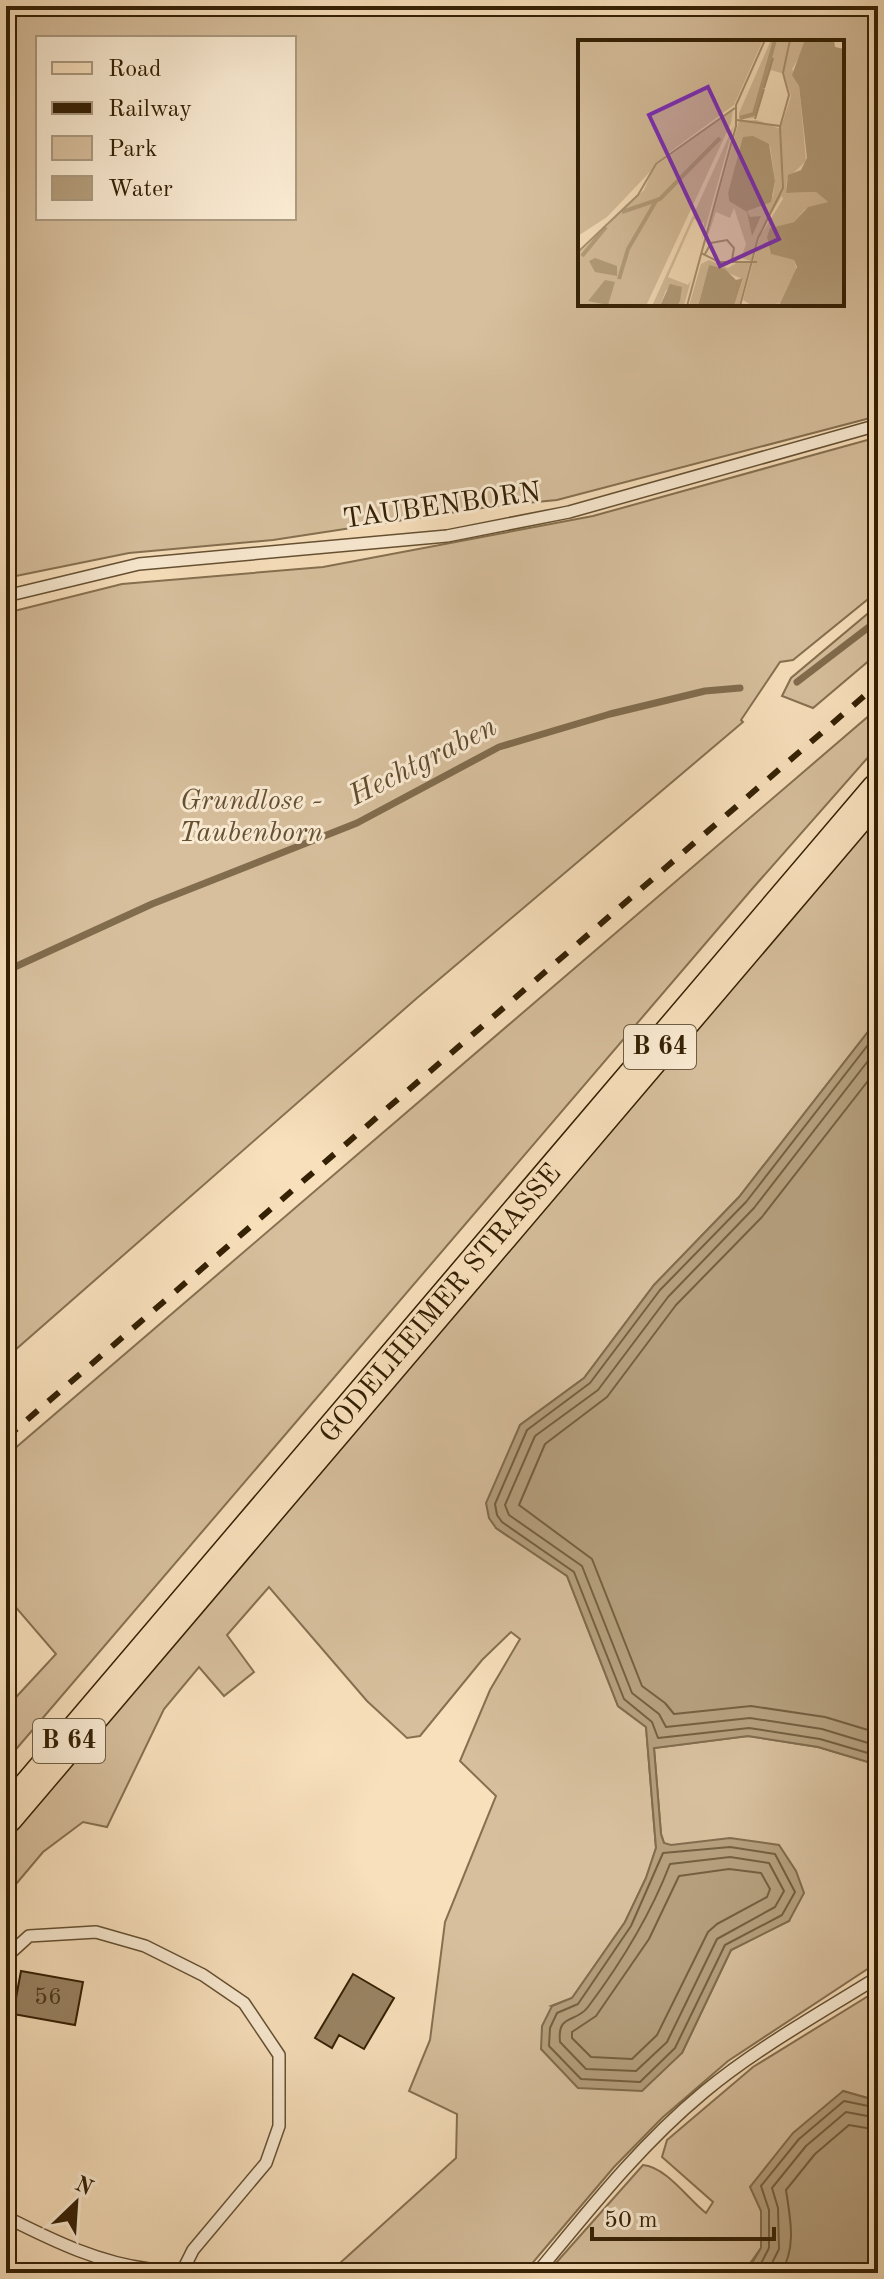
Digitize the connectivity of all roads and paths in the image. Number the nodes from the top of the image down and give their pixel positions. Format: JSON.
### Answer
{"nodes":[{"id":1,"x":878,"y":425,"type":"edge"},
{"id":2,"x":6,"y":596,"type":"edge"},
{"id":3,"x":878,"y":791,"type":"edge"},
{"id":4,"x":6,"y":1816,"type":"edge"},
{"id":5,"x":6,"y":1957,"type":"edge"},
{"id":6,"x":878,"y":1977,"type":"edge"},
{"id":7,"x":6,"y":2214,"type":"edge"},
{"id":8,"x":184,"y":2268,"type":"junction"},
{"id":9,"x":199,"y":2273,"type":"edge"},
{"id":10,"x":537,"y":2273,"type":"edge"}],
"edges":[{"from":1,"to":2,"type":"lane","name":"TAUBENBORN"},
{"from":3,"to":4,"type":"main road","name":"GODELHEIMER STRASSE","number":"B 64"},
{"from":5,"to":8,"type":"lane"},
{"from":6,"to":10,"type":"lane"},
{"from":7,"to":8,"type":"lane"},
{"from":8,"to":9,"type":"lane"}]}
